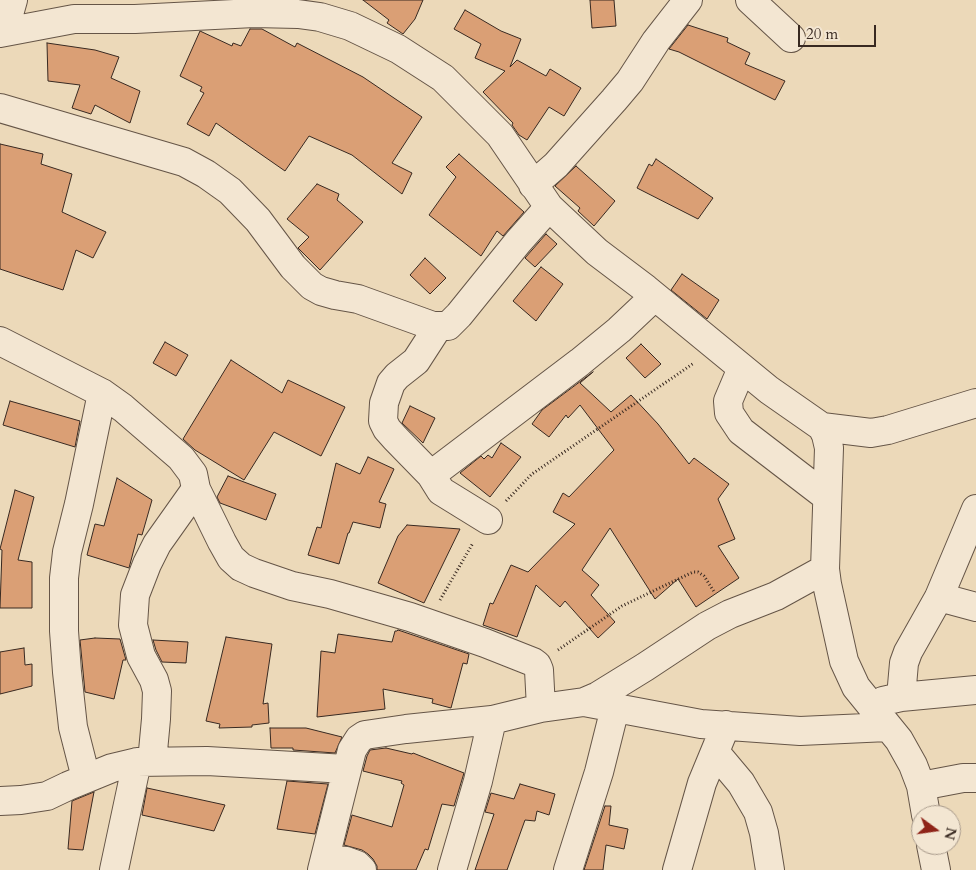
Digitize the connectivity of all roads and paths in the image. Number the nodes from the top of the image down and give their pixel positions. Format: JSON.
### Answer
{"nodes":[{"id":1,"x":13,"y":0,"type":"edge"},
{"id":2,"x":688,"y":0,"type":"edge"},
{"id":3,"x":750,"y":0,"type":"edge"},
{"id":4,"x":2,"y":33,"type":"edge"},
{"id":5,"x":791,"y":38,"type":"dead end"},
{"id":6,"x":0,"y":108,"type":"edge"},
{"id":7,"x":533,"y":185,"type":"junction"},
{"id":8,"x":549,"y":207,"type":"junction"},
{"id":9,"x":654,"y":297,"type":"junction"},
{"id":10,"x":438,"y":327,"type":"junction"},
{"id":11,"x":0,"y":341,"type":"edge"},
{"id":12,"x":717,"y":347,"type":"junction"},
{"id":13,"x":742,"y":368,"type":"junction"},
{"id":14,"x":102,"y":393,"type":"junction"},
{"id":15,"x":976,"y":403,"type":"edge"},
{"id":16,"x":822,"y":427,"type":"junction"},
{"id":17,"x":431,"y":475,"type":"junction"},
{"id":18,"x":196,"y":489,"type":"junction"},
{"id":19,"x":827,"y":497,"type":"junction"},
{"id":20,"x":976,"y":508,"type":"edge"},
{"id":21,"x":488,"y":520,"type":"junction"},
{"id":22,"x":825,"y":569,"type":"junction"},
{"id":23,"x":939,"y":597,"type":"junction"},
{"id":24,"x":976,"y":607,"type":"edge"},
{"id":25,"x":730,"y":614,"type":"junction"},
{"id":26,"x":429,"y":623,"type":"junction"},
{"id":27,"x":537,"y":665,"type":"junction"},
{"id":28,"x":976,"y":690,"type":"edge"},
{"id":29,"x":901,"y":697,"type":"junction"},
{"id":30,"x":584,"y":702,"type":"junction"},
{"id":31,"x":870,"y":703,"type":"junction"},
{"id":32,"x":541,"y":708,"type":"junction"},
{"id":33,"x":615,"y":708,"type":"junction"},
{"id":34,"x":492,"y":720,"type":"junction"},
{"id":35,"x":726,"y":725,"type":"junction"},
{"id":36,"x":888,"y":727,"type":"junction"},
{"id":37,"x":714,"y":752,"type":"junction"},
{"id":38,"x":144,"y":762,"type":"junction"},
{"id":39,"x":346,"y":769,"type":"junction"},
{"id":40,"x":86,"y":778,"type":"junction"},
{"id":41,"x":976,"y":778,"type":"edge"},
{"id":42,"x":921,"y":786,"type":"junction"},
{"id":43,"x":0,"y":801,"type":"edge"},
{"id":44,"x":924,"y":805,"type":"edge"},
{"id":45,"x":323,"y":865,"type":"edge"},
{"id":46,"x":114,"y":870,"type":"edge"},
{"id":47,"x":362,"y":870,"type":"edge"},
{"id":48,"x":452,"y":870,"type":"edge"},
{"id":49,"x":568,"y":870,"type":"edge"},
{"id":50,"x":677,"y":870,"type":"edge"},
{"id":51,"x":770,"y":870,"type":"edge"}],
"edges":[{"from":1,"to":4,"type":"street"},
{"from":2,"to":7,"type":"street"},
{"from":3,"to":5,"type":"street"},
{"from":4,"to":7,"type":"street"},
{"from":6,"to":10,"type":"street"},
{"from":7,"to":8,"type":"street"},
{"from":8,"to":9,"type":"street"},
{"from":8,"to":10,"type":"street"},
{"from":9,"to":12,"type":"street"},
{"from":9,"to":17,"type":"street"},
{"from":10,"to":17,"type":"street"},
{"from":11,"to":14,"type":"street"},
{"from":12,"to":13,"type":"street"},
{"from":12,"to":21,"type":"path"},
{"from":13,"to":16,"type":"street"},
{"from":13,"to":19,"type":"street"},
{"from":14,"to":18,"type":"street"},
{"from":14,"to":40,"type":"street"},
{"from":15,"to":16,"type":"street"},
{"from":16,"to":19,"type":"street"},
{"from":17,"to":21,"type":"street"},
{"from":18,"to":26,"type":"street"},
{"from":18,"to":38,"type":"street"},
{"from":19,"to":22,"type":"street"},
{"from":20,"to":23,"type":"street"},
{"from":21,"to":26,"type":"path"},
{"from":22,"to":25,"type":"street"},
{"from":22,"to":31,"type":"street"},
{"from":23,"to":24,"type":"street"},
{"from":23,"to":29,"type":"street"},
{"from":25,"to":27,"type":"path"},
{"from":25,"to":30,"type":"street"},
{"from":26,"to":27,"type":"street"},
{"from":27,"to":32,"type":"street"},
{"from":28,"to":29,"type":"street"},
{"from":29,"to":31,"type":"street"},
{"from":30,"to":32,"type":"street"},
{"from":30,"to":33,"type":"street"},
{"from":31,"to":36,"type":"street"},
{"from":32,"to":34,"type":"street"},
{"from":33,"to":35,"type":"street"},
{"from":33,"to":49,"type":"street"},
{"from":34,"to":39,"type":"street"},
{"from":34,"to":48,"type":"street"},
{"from":35,"to":36,"type":"street"},
{"from":35,"to":37,"type":"street"},
{"from":36,"to":42,"type":"street"},
{"from":37,"to":50,"type":"street"},
{"from":37,"to":51,"type":"street"},
{"from":38,"to":39,"type":"street"},
{"from":38,"to":40,"type":"street"},
{"from":38,"to":46,"type":"street"},
{"from":39,"to":45,"type":"street"},
{"from":40,"to":43,"type":"street"},
{"from":41,"to":42,"type":"street"},
{"from":42,"to":44,"type":"street"},
{"from":45,"to":47,"type":"street"}]}
